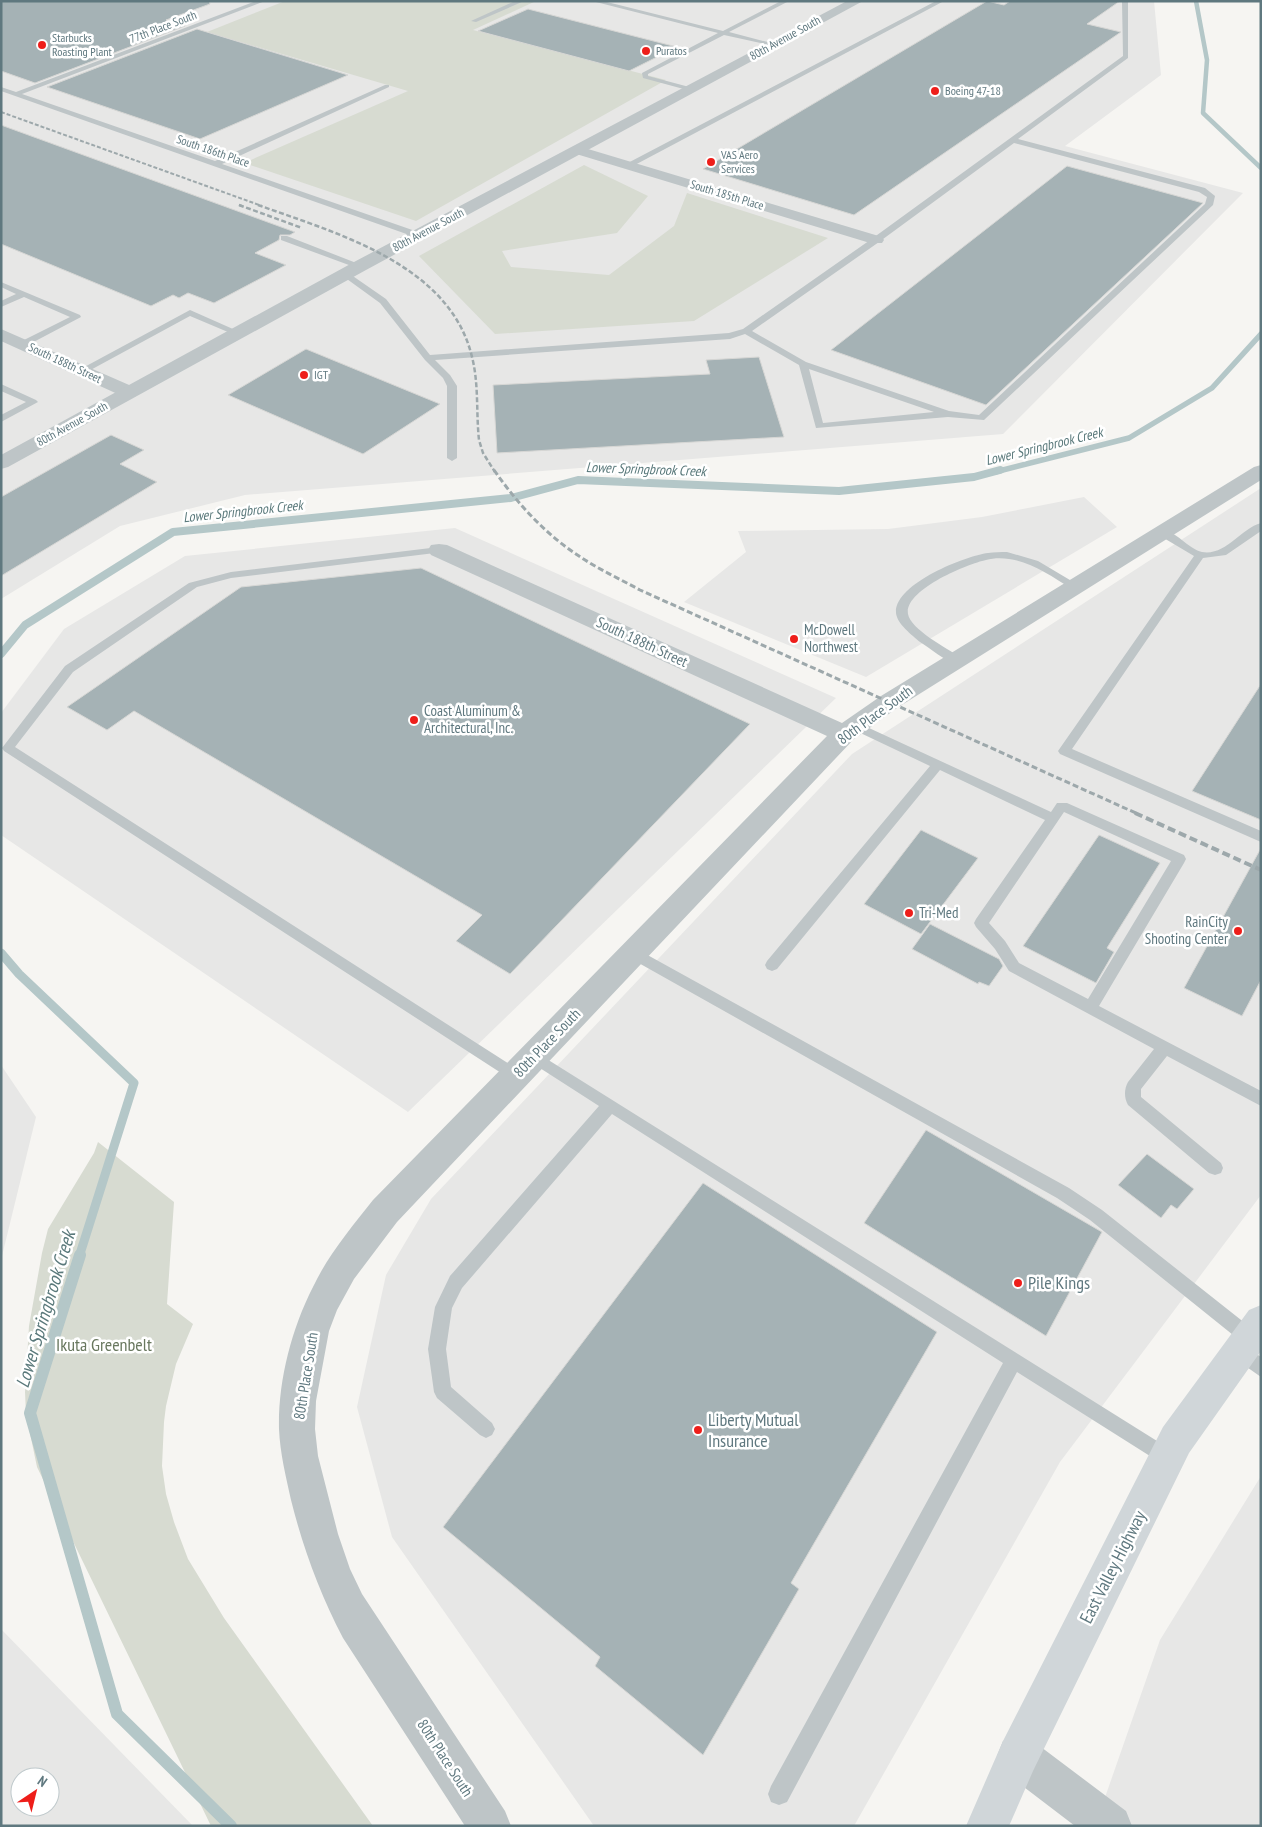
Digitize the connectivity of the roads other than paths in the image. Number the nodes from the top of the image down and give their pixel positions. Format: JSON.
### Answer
{"nodes":[{"id":1,"x":262,"y":1,"type":"edge"},
{"id":2,"x":521,"y":1,"type":"edge"},
{"id":3,"x":595,"y":1,"type":"edge"},
{"id":4,"x":786,"y":1,"type":"edge"},
{"id":5,"x":857,"y":1,"type":"edge"},
{"id":6,"x":941,"y":1,"type":"edge"},
{"id":7,"x":1125,"y":1,"type":"edge"},
{"id":8,"x":474,"y":21,"type":"dead end"},
{"id":9,"x":724,"y":33,"type":"junction"},
{"id":10,"x":773,"y":45,"type":"junction"},
{"id":11,"x":387,"y":86,"type":"dead end"},
{"id":12,"x":1,"y":89,"type":"edge"},
{"id":13,"x":691,"y":89,"type":"junction"},
{"id":14,"x":16,"y":94,"type":"junction"},
{"id":15,"x":1012,"y":140,"type":"junction"},
{"id":16,"x":578,"y":150,"type":"junction"},
{"id":17,"x":215,"y":164,"type":"junction"},
{"id":18,"x":628,"y":165,"type":"junction"},
{"id":19,"x":418,"y":235,"type":"junction"},
{"id":20,"x":284,"y":238,"type":"dead end"},
{"id":21,"x":876,"y":240,"type":"junction"},
{"id":22,"x":360,"y":266,"type":"junction"},
{"id":23,"x":344,"y":274,"type":"junction"},
{"id":24,"x":1,"y":284,"type":"edge"},
{"id":25,"x":23,"y":294,"type":"junction"},
{"id":26,"x":1,"y":304,"type":"edge"},
{"id":27,"x":746,"y":331,"type":"junction"},
{"id":28,"x":238,"y":333,"type":"junction"},
{"id":29,"x":1,"y":334,"type":"edge"},
{"id":30,"x":23,"y":344,"type":"junction"},
{"id":31,"x":428,"y":358,"type":"junction"},
{"id":32,"x":803,"y":364,"type":"junction"},
{"id":33,"x":82,"y":371,"type":"junction"},
{"id":34,"x":1,"y":387,"type":"edge"},
{"id":35,"x":129,"y":392,"type":"junction"},
{"id":36,"x":948,"y":414,"type":"junction"},
{"id":37,"x":1,"y":419,"type":"edge"},
{"id":38,"x":452,"y":458,"type":"dead end"},
{"id":39,"x":1,"y":463,"type":"edge"},
{"id":40,"x":1260,"y":473,"type":"edge"},
{"id":41,"x":1261,"y":526,"type":"edge"},
{"id":42,"x":1161,"y":532,"type":"junction"},
{"id":43,"x":440,"y":550,"type":"joint"},
{"id":44,"x":1200,"y":555,"type":"junction"},
{"id":45,"x":1075,"y":586,"type":"junction"},
{"id":46,"x":956,"y":660,"type":"junction"},
{"id":47,"x":850,"y":730,"type":"junction"},
{"id":48,"x":938,"y":764,"type":"junction"},
{"id":49,"x":1054,"y":818,"type":"junction"},
{"id":50,"x":1261,"y":837,"type":"edge"},
{"id":51,"x":633,"y":953,"type":"junction"},
{"id":52,"x":772,"y":965,"type":"dead end"},
{"id":53,"x":1090,"y":1007,"type":"junction"},
{"id":54,"x":1165,"y":1047,"type":"junction"},
{"id":55,"x":524,"y":1066,"type":"junction"},
{"id":56,"x":1261,"y":1099,"type":"edge"},
{"id":57,"x":610,"y":1105,"type":"junction"},
{"id":58,"x":1215,"y":1168,"type":"dead end"},
{"id":59,"x":1252,"y":1345,"type":"edge"},
{"id":60,"x":1014,"y":1361,"type":"junction"},
{"id":61,"x":486,"y":1429,"type":"dead end"},
{"id":62,"x":1168,"y":1457,"type":"junction"},
{"id":63,"x":1018,"y":1756,"type":"junction"},
{"id":64,"x":779,"y":1794,"type":"dead end"},
{"id":65,"x":490,"y":1826,"type":"edge"},
{"id":66,"x":987,"y":1826,"type":"edge"},
{"id":67,"x":1111,"y":1826,"type":"edge"}],
"edges":[{"from":1,"to":14,"type":"lane","name":"77th Place South"},
{"from":2,"to":8,"type":"lane"},
{"from":3,"to":9,"type":"lane"},
{"from":4,"to":9,"type":"lane"},
{"from":5,"to":10,"type":"street","name":"80th Avenue South"},
{"from":6,"to":18,"type":"lane"},
{"from":7,"to":15,"type":"lane"},
{"from":9,"to":10,"type":"lane"},
{"from":9,"to":13,"type":"lane"},
{"from":10,"to":13,"type":"street","name":"80th Avenue South"},
{"from":11,"to":17,"type":"lane"},
{"from":12,"to":14,"type":"lane","name":"South 186th Place"},
{"from":13,"to":16,"type":"street","name":"80th Avenue South"},
{"from":14,"to":17,"type":"lane","name":"South 186th Place"},
{"from":15,"to":21,"type":"lane"},
{"from":15,"to":36,"type":"lane"},
{"from":16,"to":18,"type":"street","name":"South 185th Place"},
{"from":16,"to":19,"type":"street","name":"80th Avenue South"},
{"from":17,"to":19,"type":"lane","name":"South 186th Place"},
{"from":18,"to":21,"type":"street","name":"South 185th Place"},
{"from":19,"to":22,"type":"street","name":"80th Avenue South"},
{"from":20,"to":22,"type":"lane"},
{"from":21,"to":27,"type":"lane"},
{"from":22,"to":23,"type":"street","name":"80th Avenue South"},
{"from":23,"to":28,"type":"street","name":"80th Avenue South"},
{"from":23,"to":31,"type":"lane"},
{"from":24,"to":25,"type":"lane"},
{"from":25,"to":26,"type":"lane"},
{"from":25,"to":30,"type":"lane"},
{"from":27,"to":31,"type":"lane"},
{"from":27,"to":32,"type":"lane"},
{"from":28,"to":33,"type":"lane"},
{"from":28,"to":35,"type":"street","name":"80th Avenue South"},
{"from":29,"to":30,"type":"street","name":"South 188th Street"},
{"from":30,"to":33,"type":"street","name":"South 188th Street"},
{"from":31,"to":38,"type":"lane"},
{"from":32,"to":36,"type":"lane"},
{"from":32,"to":36,"type":"lane"},
{"from":33,"to":35,"type":"street","name":"South 188th Street"},
{"from":34,"to":37,"type":"lane"},
{"from":35,"to":39,"type":"street","name":"80th Avenue South"},
{"from":40,"to":42,"type":"street","name":"80th Place South"},
{"from":41,"to":44,"type":"lane"},
{"from":42,"to":44,"type":"lane"},
{"from":42,"to":45,"type":"street","name":"80th Place South"},
{"from":43,"to":47,"type":"street","name":"South 188th Street"},
{"from":43,"to":55,"type":"lane"},
{"from":44,"to":50,"type":"lane"},
{"from":45,"to":46,"type":"street","name":"80th Place South"},
{"from":45,"to":46,"type":"lane"},
{"from":46,"to":47,"type":"street","name":"80th Place South"},
{"from":47,"to":48,"type":"lane"},
{"from":47,"to":51,"type":"street","name":"80th Place South"},
{"from":48,"to":49,"type":"lane"},
{"from":48,"to":52,"type":"lane"},
{"from":49,"to":53,"type":"lane"},
{"from":49,"to":53,"type":"lane"},
{"from":51,"to":55,"type":"street","name":"80th Place South"},
{"from":51,"to":59,"type":"lane"},
{"from":53,"to":54,"type":"lane"},
{"from":54,"to":56,"type":"lane"},
{"from":54,"to":58,"type":"lane"},
{"from":55,"to":57,"type":"lane"},
{"from":55,"to":65,"type":"street","name":"80th Place South"},
{"from":57,"to":60,"type":"lane"},
{"from":57,"to":61,"type":"lane"},
{"from":59,"to":62,"type":"main road","name":"East Valley Highway"},
{"from":60,"to":62,"type":"lane"},
{"from":60,"to":64,"type":"lane"},
{"from":62,"to":63,"type":"main road","name":"East Valley Highway"},
{"from":63,"to":66,"type":"main road","name":"East Valley Highway"},
{"from":63,"to":67,"type":"street"}]}
